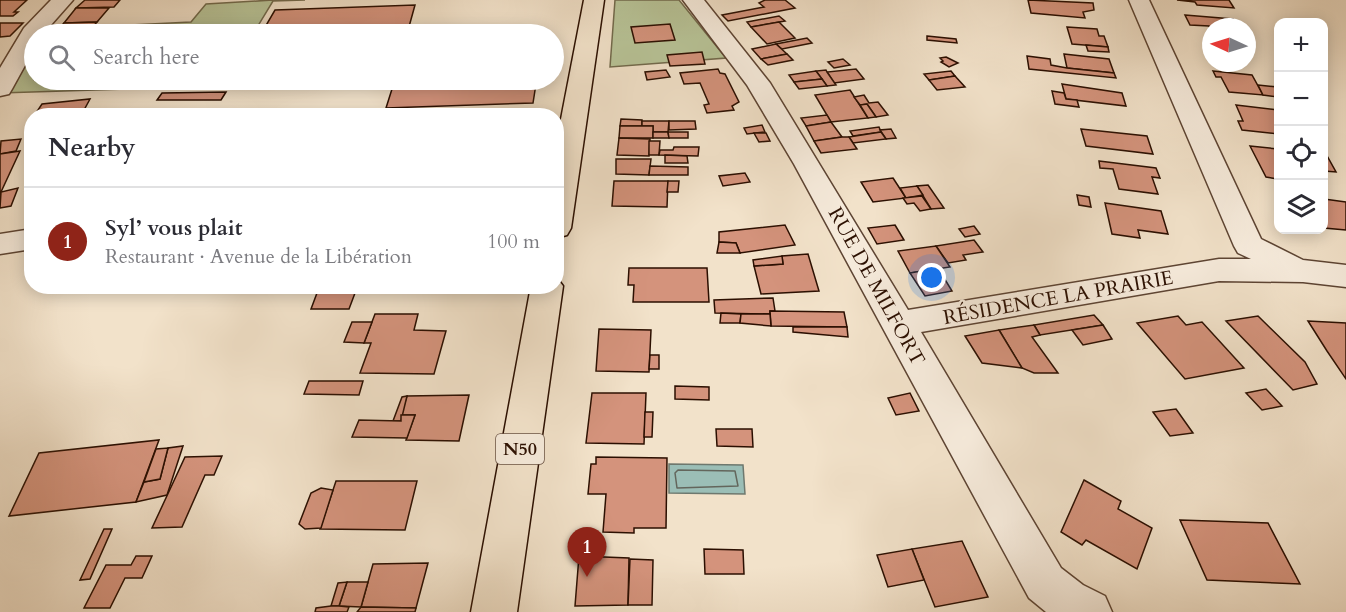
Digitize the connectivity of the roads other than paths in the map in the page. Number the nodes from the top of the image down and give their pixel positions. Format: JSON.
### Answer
{"nodes":[{"id":1,"x":63,"y":0,"type":"edge"},
{"id":2,"x":594,"y":0,"type":"edge"},
{"id":3,"x":693,"y":0,"type":"edge"},
{"id":4,"x":1139,"y":0,"type":"edge"},
{"id":5,"x":40,"y":24,"type":"edge"},
{"id":6,"x":24,"y":47,"type":"edge"},
{"id":7,"x":0,"y":89,"type":"edge"},
{"id":8,"x":564,"y":180,"type":"edge"},
{"id":9,"x":24,"y":240,"type":"edge"},
{"id":10,"x":0,"y":244,"type":"edge"},
{"id":11,"x":1249,"y":246,"type":"junction"},
{"id":12,"x":1219,"y":270,"type":"junction"},
{"id":13,"x":1303,"y":271,"type":"junction"},
{"id":14,"x":1346,"y":276,"type":"edge"},
{"id":15,"x":546,"y":294,"type":"edge"},
{"id":16,"x":897,"y":324,"type":"junction"},
{"id":17,"x":494,"y":612,"type":"edge"},
{"id":18,"x":1089,"y":612,"type":"edge"}],
"edges":[{"from":1,"to":5,"type":"street"},
{"from":2,"to":8,"type":"main road"},
{"from":3,"to":16,"type":"street","name":"RUE DE MILFORT"},
{"from":4,"to":11,"type":"street"},
{"from":6,"to":7,"type":"street"},
{"from":9,"to":10,"type":"street"},
{"from":11,"to":12,"type":"street","name":"RÉSIDENCE LA PRAIRIE"},
{"from":11,"to":13,"type":"street","name":"RÉSIDENCE LA PRAIRIE"},
{"from":12,"to":13,"type":"street","name":"RÉSIDENCE LA PRAIRIE"},
{"from":12,"to":16,"type":"street","name":"RÉSIDENCE LA PRAIRIE"},
{"from":13,"to":14,"type":"street","name":"RÉSIDENCE LA PRAIRIE"},
{"from":15,"to":17,"type":"main road","number":"N50"},
{"from":16,"to":18,"type":"street","name":"RUE DE MILFORT"}]}
